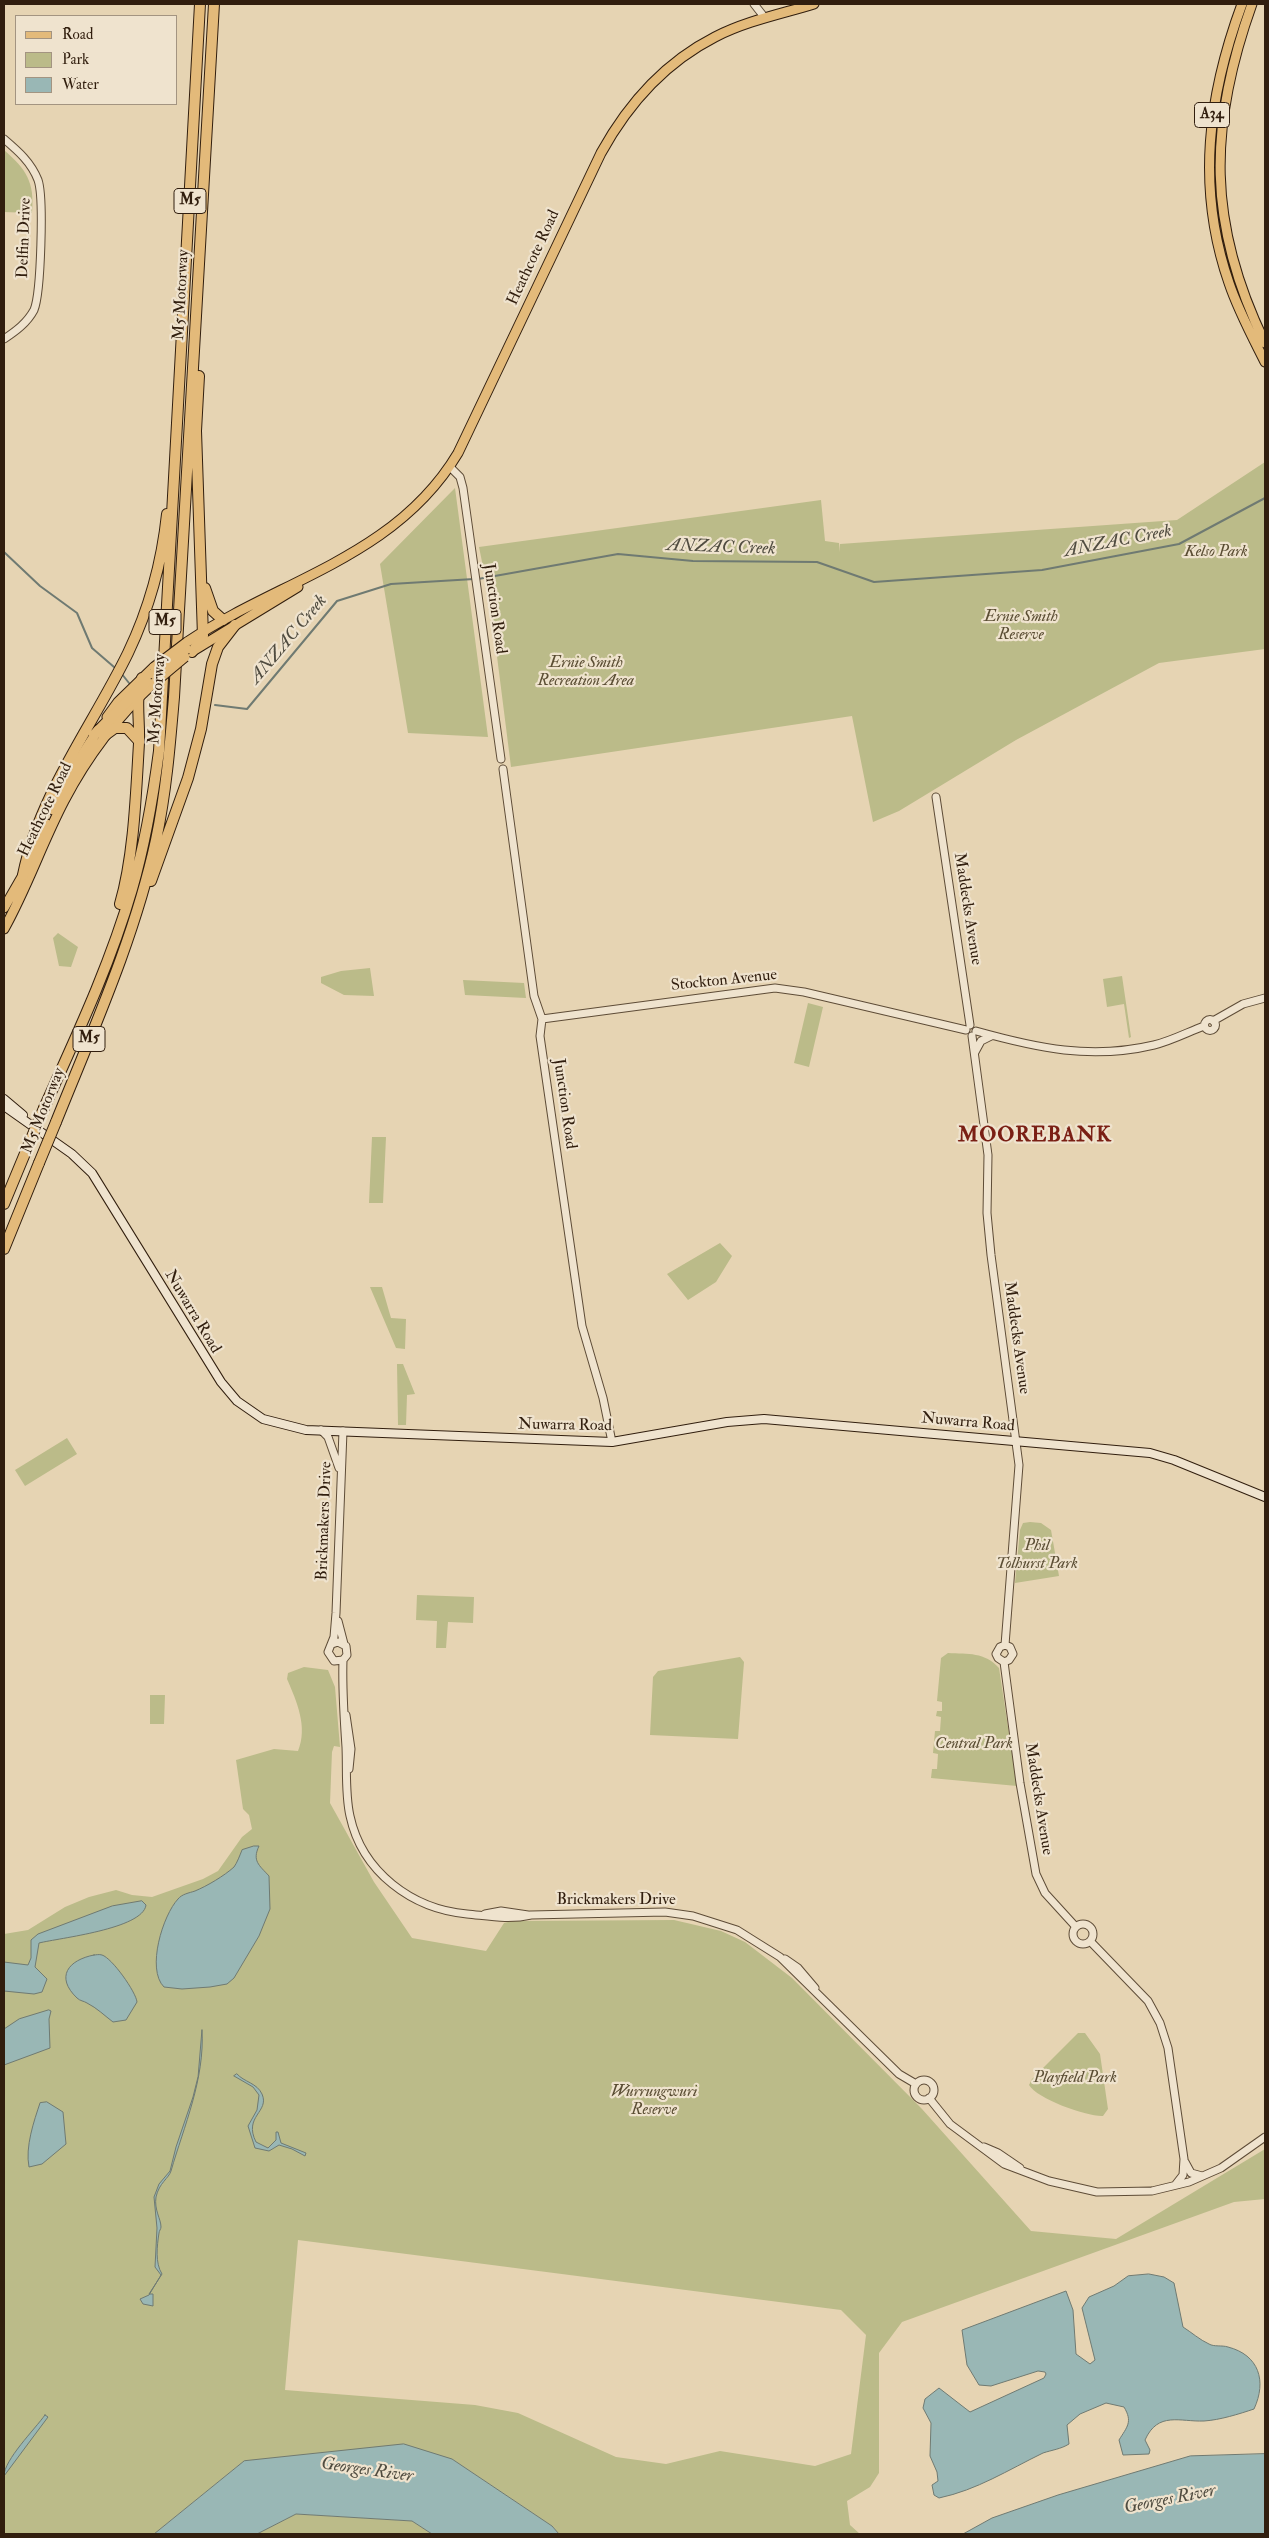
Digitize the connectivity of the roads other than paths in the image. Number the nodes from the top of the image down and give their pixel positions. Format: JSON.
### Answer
{"nodes":[{"id":1,"x":200,"y":4,"type":"edge"},
{"id":2,"x":214,"y":4,"type":"edge"},
{"id":3,"x":754,"y":4,"type":"edge"},
{"id":4,"x":814,"y":4,"type":"edge"},
{"id":5,"x":1242,"y":4,"type":"edge"},
{"id":6,"x":1252,"y":4,"type":"edge"},
{"id":7,"x":765,"y":18,"type":"junction"},
{"id":8,"x":4,"y":139,"type":"edge"},
{"id":9,"x":204,"y":158,"type":"junction"},
{"id":10,"x":4,"y":339,"type":"edge"},
{"id":11,"x":1265,"y":343,"type":"edge"},
{"id":12,"x":1265,"y":362,"type":"edge"},
{"id":13,"x":179,"y":399,"type":"junction"},
{"id":14,"x":450,"y":467,"type":"junction"},
{"id":15,"x":201,"y":567,"type":"junction"},
{"id":16,"x":320,"y":571,"type":"junction"},
{"id":17,"x":224,"y":620,"type":"junction"},
{"id":18,"x":235,"y":625,"type":"junction"},
{"id":19,"x":203,"y":631,"type":"junction"},
{"id":20,"x":191,"y":649,"type":"junction"},
{"id":21,"x":211,"y":673,"type":"junction"},
{"id":22,"x":154,"y":675,"type":"junction"},
{"id":23,"x":142,"y":678,"type":"junction"},
{"id":24,"x":138,"y":693,"type":"junction"},
{"id":25,"x":99,"y":736,"type":"junction"},
{"id":26,"x":139,"y":741,"type":"junction"},
{"id":27,"x":936,"y":797,"type":"dead end"},
{"id":28,"x":23,"y":875,"type":"junction"},
{"id":29,"x":4,"y":908,"type":"edge"},
{"id":30,"x":4,"y":929,"type":"edge"},
{"id":31,"x":122,"y":956,"type":"junction"},
{"id":32,"x":1265,"y":998,"type":"edge"},
{"id":33,"x":542,"y":1019,"type":"junction"},
{"id":34,"x":968,"y":1028,"type":"junction"},
{"id":35,"x":974,"y":1034,"type":"junction"},
{"id":36,"x":992,"y":1036,"type":"junction"},
{"id":37,"x":76,"y":1038,"type":"junction"},
{"id":38,"x":974,"y":1052,"type":"junction"},
{"id":39,"x":4,"y":1098,"type":"edge"},
{"id":40,"x":4,"y":1106,"type":"edge"},
{"id":41,"x":32,"y":1126,"type":"junction"},
{"id":42,"x":4,"y":1204,"type":"edge"},
{"id":43,"x":4,"y":1249,"type":"edge"},
{"id":44,"x":320,"y":1430,"type":"junction"},
{"id":45,"x":342,"y":1431,"type":"junction"},
{"id":46,"x":1017,"y":1441,"type":"junction"},
{"id":47,"x":612,"y":1442,"type":"junction"},
{"id":48,"x":341,"y":1473,"type":"junction"},
{"id":49,"x":1265,"y":1497,"type":"edge"},
{"id":50,"x":336,"y":1613,"type":"junction"},
{"id":51,"x":332,"y":1644,"type":"junction"},
{"id":52,"x":344,"y":1644,"type":"junction"},
{"id":53,"x":1005,"y":1645,"type":"junction"},
{"id":54,"x":334,"y":1660,"type":"junction"},
{"id":55,"x":343,"y":1660,"type":"junction"},
{"id":56,"x":1004,"y":1662,"type":"junction"},
{"id":57,"x":343,"y":1680,"type":"junction"},
{"id":58,"x":1076,"y":1927,"type":"junction"},
{"id":59,"x":1090,"y":1940,"type":"junction"},
{"id":60,"x":916,"y":2084,"type":"junction"},
{"id":61,"x":929,"y":2098,"type":"junction"},
{"id":62,"x":1265,"y":2137,"type":"edge"},
{"id":63,"x":1184,"y":2160,"type":"junction"},
{"id":64,"x":1205,"y":2176,"type":"junction"},
{"id":65,"x":1172,"y":2187,"type":"junction"}],
"edges":[{"from":1,"to":13,"type":"highway","name":"M5 Motorway","number":"M5"},
{"from":2,"to":9,"type":"highway","name":"M5 Motorway","number":"M5"},
{"from":3,"to":7,"type":"street"},
{"from":4,"to":7,"type":"main road","name":"Heathcote Road"},
{"from":5,"to":12,"type":"main road","number":"A34"},
{"from":6,"to":11,"type":"main road","number":"A34"},
{"from":7,"to":14,"type":"main road","name":"Heathcote Road"},
{"from":8,"to":10,"type":"street","name":"Delfin Drive"},
{"from":9,"to":15,"type":"highway"},
{"from":9,"to":31,"type":"highway","name":"M5 Motorway","number":"M5"},
{"from":13,"to":28,"type":"highway"},
{"from":13,"to":37,"type":"highway","name":"M5 Motorway","number":"M5"},
{"from":14,"to":16,"type":"main road","name":"Heathcote Road"},
{"from":14,"to":33,"type":"street","name":"Junction Road"},
{"from":15,"to":17,"type":"highway"},
{"from":15,"to":19,"type":"highway"},
{"from":16,"to":17,"type":"main road","name":"Heathcote Road"},
{"from":16,"to":18,"type":"main road","name":"Heathcote Road"},
{"from":17,"to":19,"type":"main road","name":"Heathcote Road"},
{"from":18,"to":20,"type":"main road","name":"Heathcote Road"},
{"from":18,"to":21,"type":"highway"},
{"from":19,"to":20,"type":"highway"},
{"from":20,"to":21,"type":"highway"},
{"from":20,"to":22,"type":"highway","bridge":true},
{"from":21,"to":31,"type":"highway"},
{"from":22,"to":23,"type":"main road","name":"Heathcote Road"},
{"from":22,"to":24,"type":"highway"},
{"from":23,"to":24,"type":"highway"},
{"from":23,"to":25,"type":"main road","name":"Heathcote Road"},
{"from":24,"to":25,"type":"highway"},
{"from":24,"to":26,"type":"highway"},
{"from":25,"to":26,"type":"highway"},
{"from":25,"to":28,"type":"main road","name":"Heathcote Road"},
{"from":25,"to":30,"type":"main road","name":"Heathcote Road"},
{"from":26,"to":37,"type":"highway"},
{"from":27,"to":34,"type":"street","name":"Maddecks Avenue"},
{"from":28,"to":29,"type":"main road","name":"Heathcote Road"},
{"from":31,"to":43,"type":"highway","name":"M5 Motorway","number":"M5","bridge":true},
{"from":32,"to":36,"type":"street"},
{"from":33,"to":34,"type":"street","name":"Stockton Avenue"},
{"from":33,"to":47,"type":"street","name":"Junction Road"},
{"from":34,"to":35,"type":"street"},
{"from":35,"to":36,"type":"street"},
{"from":35,"to":38,"type":"street","name":"Maddecks Avenue"},
{"from":36,"to":38,"type":"street"},
{"from":37,"to":42,"type":"highway","name":"M5 Motorway","number":"M5","bridge":true},
{"from":38,"to":46,"type":"street","name":"Maddecks Avenue"},
{"from":39,"to":41,"type":"main road","name":"Nuwarra Road"},
{"from":40,"to":41,"type":"main road","name":"Nuwarra Road"},
{"from":41,"to":44,"type":"main road","name":"Nuwarra Road"},
{"from":44,"to":45,"type":"main road","name":"Nuwarra Road"},
{"from":44,"to":48,"type":"street"},
{"from":45,"to":47,"type":"main road","name":"Nuwarra Road"},
{"from":45,"to":48,"type":"street","name":"Brickmakers Drive"},
{"from":46,"to":47,"type":"main road","name":"Nuwarra Road"},
{"from":46,"to":49,"type":"main road","name":"Nuwarra Road"},
{"from":46,"to":53,"type":"street","name":"Maddecks Avenue"},
{"from":48,"to":50,"type":"street","name":"Brickmakers Drive"},
{"from":50,"to":51,"type":"street","name":"Brickmakers Drive"},
{"from":50,"to":52,"type":"street","name":"Brickmakers Drive"},
{"from":51,"to":52,"type":"street"},
{"from":51,"to":54,"type":"street"},
{"from":52,"to":55,"type":"street"},
{"from":53,"to":56,"type":"street"},
{"from":53,"to":56,"type":"street"},
{"from":54,"to":55,"type":"street"},
{"from":54,"to":57,"type":"street","name":"Brickmakers Drive"},
{"from":55,"to":57,"type":"street","name":"Brickmakers Drive"},
{"from":56,"to":58,"type":"street","name":"Maddecks Avenue"},
{"from":57,"to":60,"type":"street","name":"Brickmakers Drive"},
{"from":58,"to":59,"type":"street"},
{"from":58,"to":59,"type":"street"},
{"from":59,"to":63,"type":"street"},
{"from":60,"to":61,"type":"street"},
{"from":60,"to":61,"type":"street"},
{"from":61,"to":65,"type":"street"},
{"from":62,"to":64,"type":"street"},
{"from":63,"to":64,"type":"street"},
{"from":63,"to":65,"type":"street"},
{"from":64,"to":65,"type":"street"}]}
